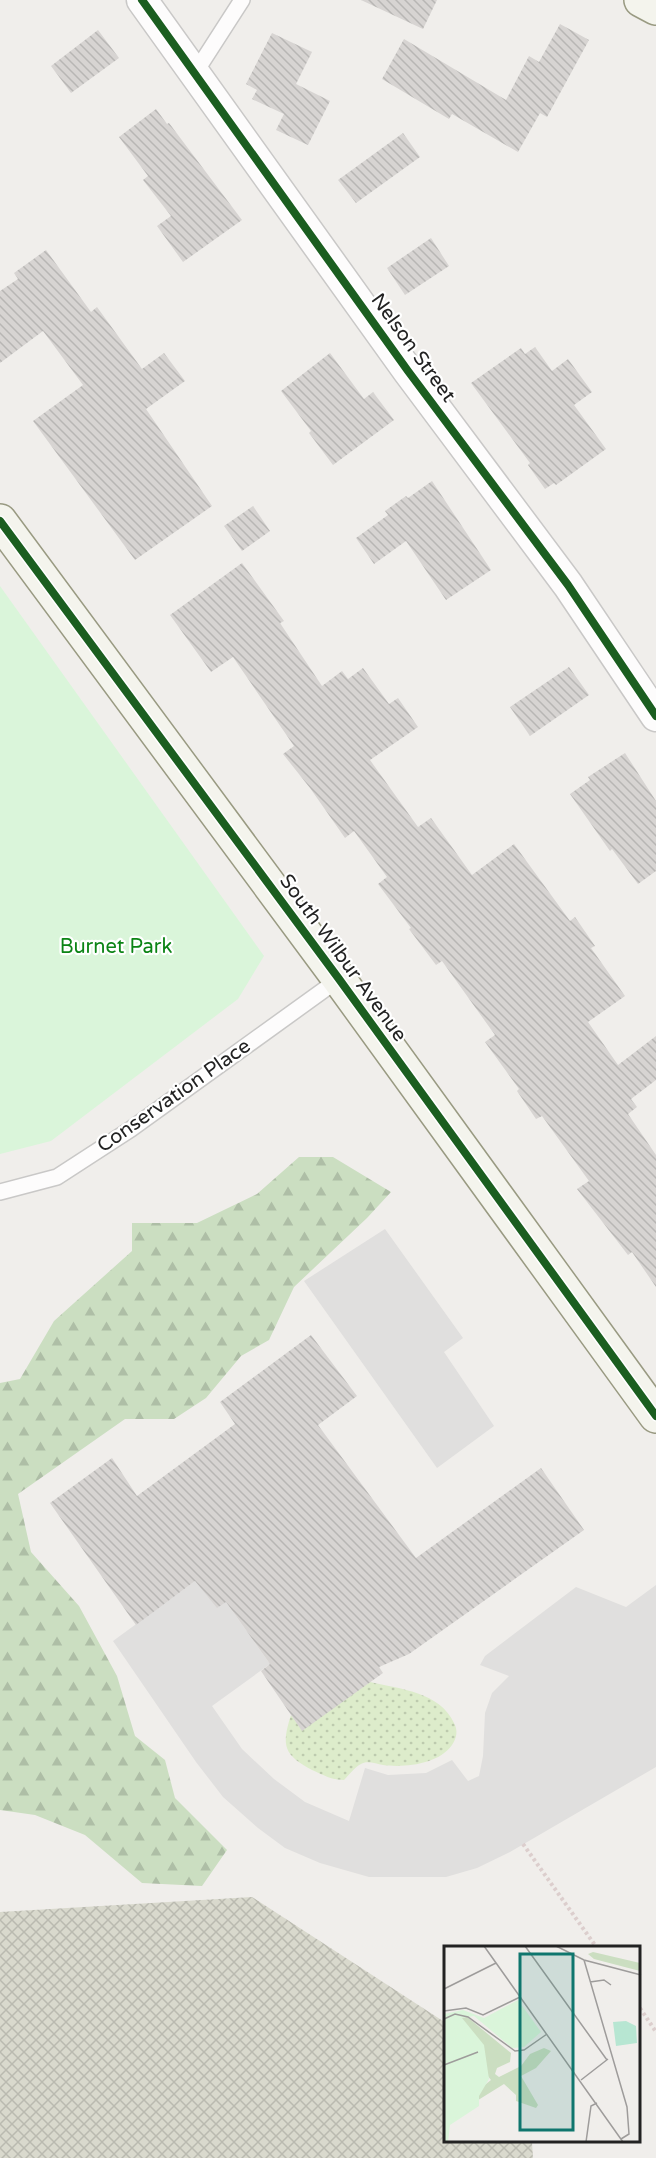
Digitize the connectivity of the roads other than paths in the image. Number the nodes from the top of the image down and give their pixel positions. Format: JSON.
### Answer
{"nodes":[{"id":1,"x":142,"y":0,"type":"edge"},
{"id":2,"x":242,"y":0,"type":"edge"},
{"id":3,"x":641,"y":0,"type":"edge"},
{"id":4,"x":656,"y":8,"type":"edge"},
{"id":5,"x":195,"y":74,"type":"junction"},
{"id":6,"x":0,"y":521,"type":"edge"},
{"id":7,"x":656,"y":716,"type":"edge"},
{"id":8,"x":339,"y":979,"type":"junction"},
{"id":9,"x":0,"y":1192,"type":"edge"},
{"id":10,"x":656,"y":1416,"type":"edge"}],
"edges":[{"from":1,"to":5,"type":"street","name":"Nelson Street"},
{"from":2,"to":5,"type":"lane"},
{"from":3,"to":4,"type":"street"},
{"from":5,"to":7,"type":"street","name":"Nelson Street"},
{"from":6,"to":8,"type":"street","name":"South Wilbur Avenue"},
{"from":8,"to":9,"type":"lane","name":"Conservation Place"},
{"from":8,"to":10,"type":"street","name":"South Wilbur Avenue"}]}
